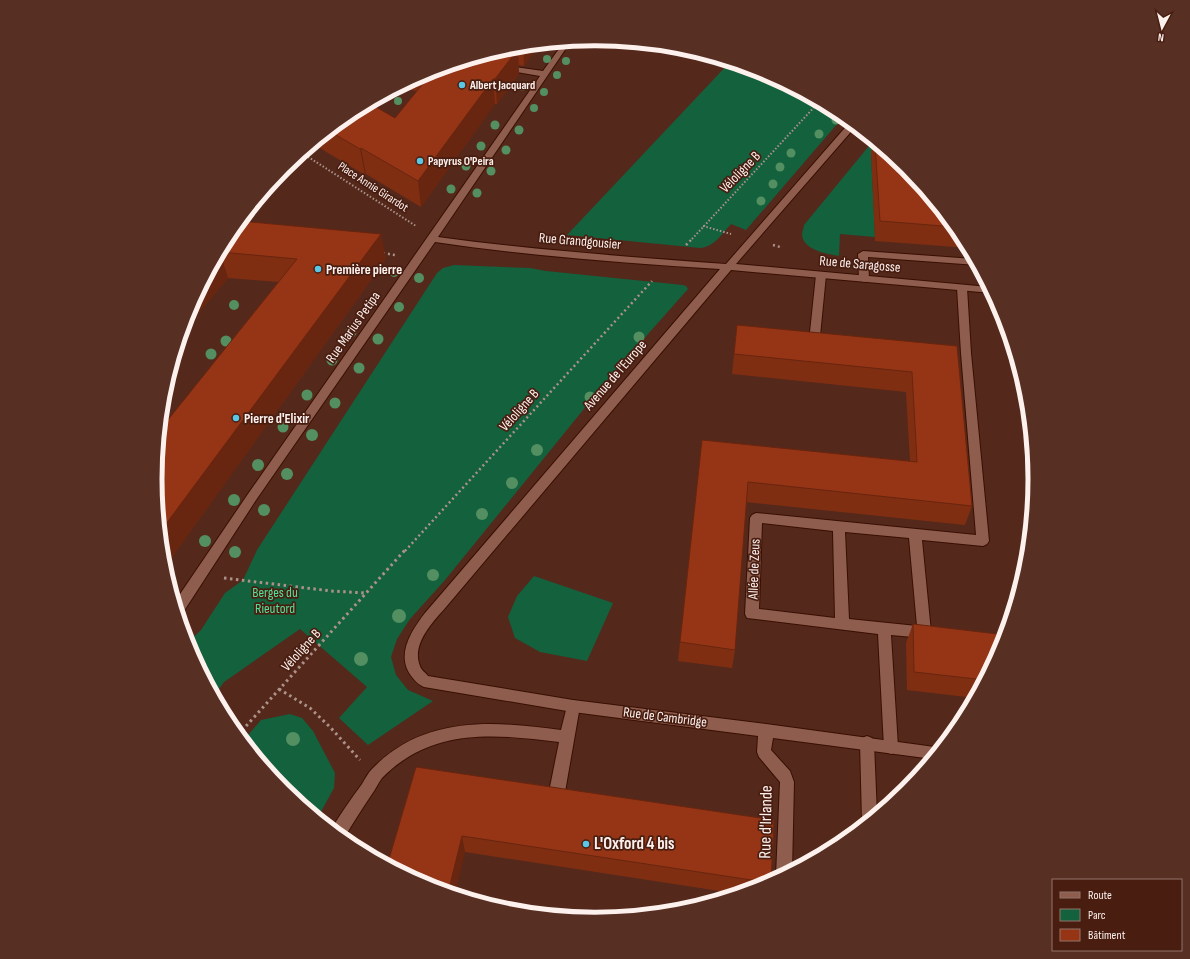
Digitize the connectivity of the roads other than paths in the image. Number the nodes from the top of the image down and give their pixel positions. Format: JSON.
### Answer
{"nodes":[{"id":1,"x":564,"y":47,"type":"edge"},
{"id":2,"x":494,"y":65,"type":"edge"},
{"id":3,"x":545,"y":74,"type":"junction"},
{"id":4,"x":849,"y":129,"type":"edge"},
{"id":5,"x":432,"y":239,"type":"junction"},
{"id":6,"x":969,"y":262,"type":"edge"},
{"id":7,"x":726,"y":268,"type":"junction"},
{"id":8,"x":821,"y":275,"type":"junction"},
{"id":9,"x":864,"y":279,"type":"junction"},
{"id":10,"x":962,"y":288,"type":"junction"},
{"id":11,"x":985,"y":290,"type":"edge"},
{"id":12,"x":792,"y":334,"type":"edge"},
{"id":13,"x":839,"y":527,"type":"junction"},
{"id":14,"x":915,"y":534,"type":"junction"},
{"id":15,"x":180,"y":605,"type":"edge"},
{"id":16,"x":842,"y":624,"type":"junction"},
{"id":17,"x":884,"y":629,"type":"junction"},
{"id":18,"x":924,"y":632,"type":"junction"},
{"id":19,"x":938,"y":634,"type":"edge"},
{"id":20,"x":411,"y":653,"type":"joint"},
{"id":21,"x":573,"y":706,"type":"junction"},
{"id":22,"x":766,"y":730,"type":"junction"},
{"id":23,"x":568,"y":737,"type":"junction"},
{"id":24,"x":867,"y":743,"type":"junction"},
{"id":25,"x":891,"y":746,"type":"junction"},
{"id":26,"x":932,"y":752,"type":"edge"},
{"id":27,"x":573,"y":795,"type":"edge"},
{"id":28,"x":870,"y":814,"type":"edge"},
{"id":29,"x":340,"y":830,"type":"edge"},
{"id":30,"x":784,"y":869,"type":"edge"}],
"edges":[{"from":1,"to":3,"type":"street","name":"Rue Marius Petipa"},
{"from":2,"to":3,"type":"street"},
{"from":3,"to":5,"type":"street","name":"Rue Marius Petipa"},
{"from":4,"to":7,"type":"street","name":"Avenue de l'Europe"},
{"from":5,"to":7,"type":"street","name":"Rue Grandgousier"},
{"from":5,"to":15,"type":"street","name":"Rue Marius Petipa"},
{"from":6,"to":9,"type":"street"},
{"from":7,"to":8,"type":"street","name":"Rue de Saragosse"},
{"from":7,"to":20,"type":"street","name":"Avenue de l'Europe"},
{"from":8,"to":9,"type":"street","name":"Rue de Saragosse"},
{"from":8,"to":12,"type":"street"},
{"from":9,"to":10,"type":"street","name":"Rue de Saragosse"},
{"from":10,"to":11,"type":"street","name":"Rue de Saragosse"},
{"from":10,"to":14,"type":"street","name":"Allée de Zeus"},
{"from":13,"to":14,"type":"street","name":"Allée de Zeus"},
{"from":13,"to":16,"type":"street"},
{"from":13,"to":16,"type":"street","name":"Allée de Zeus"},
{"from":14,"to":18,"type":"street"},
{"from":16,"to":17,"type":"street","name":"Allée de Zeus"},
{"from":17,"to":18,"type":"street","name":"Allée de Zeus"},
{"from":17,"to":25,"type":"street"},
{"from":18,"to":19,"type":"street","name":"Allée de Zeus"},
{"from":20,"to":21,"type":"street","name":"Rue de Cambridge"},
{"from":21,"to":22,"type":"street","name":"Rue de Cambridge"},
{"from":21,"to":23,"type":"street"},
{"from":22,"to":24,"type":"street","name":"Rue de Cambridge"},
{"from":22,"to":30,"type":"street","name":"Rue d'Irlande"},
{"from":23,"to":27,"type":"street"},
{"from":23,"to":29,"type":"street"},
{"from":24,"to":25,"type":"street","name":"Rue de Cambridge"},
{"from":24,"to":28,"type":"street"},
{"from":25,"to":26,"type":"street","name":"Rue de Cambridge"}]}
